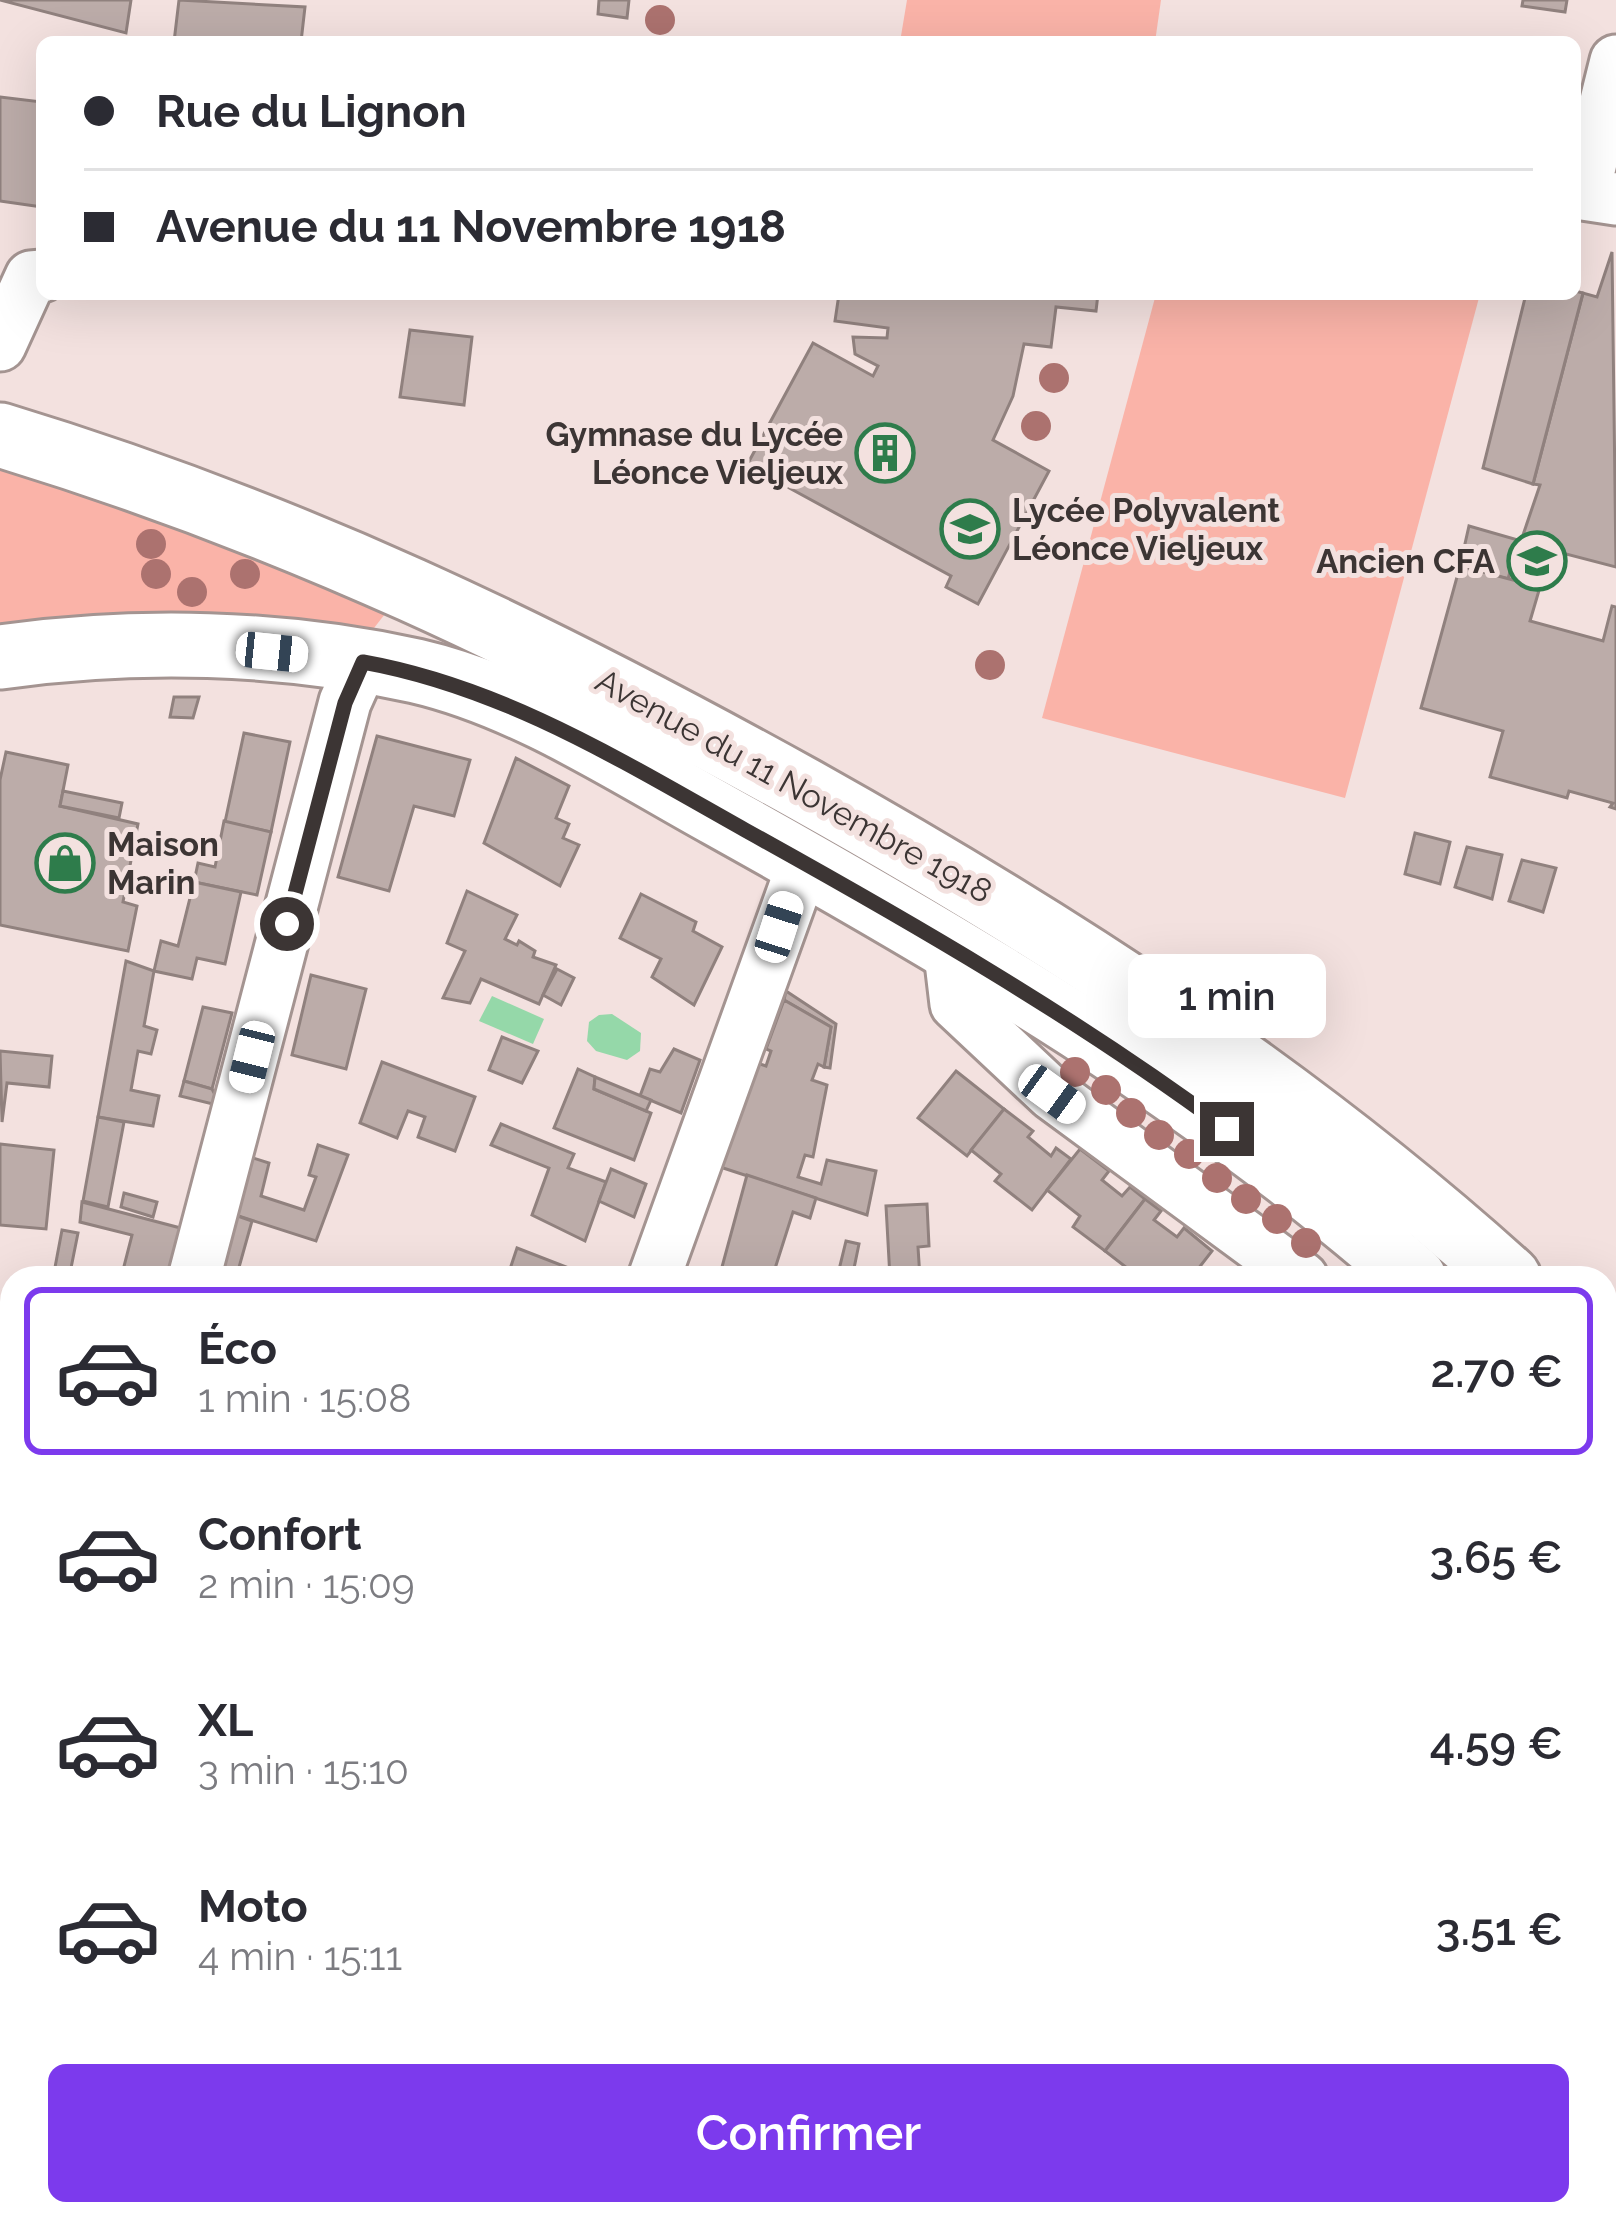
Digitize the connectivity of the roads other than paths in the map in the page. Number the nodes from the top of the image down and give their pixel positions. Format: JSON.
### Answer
{"nodes":[{"id":1,"x":1616,"y":61,"type":"edge"},
{"id":2,"x":1616,"y":199,"type":"edge"},
{"id":3,"x":36,"y":277,"type":"edge"},
{"id":4,"x":0,"y":345,"type":"edge"},
{"id":5,"x":0,"y":435,"type":"edge"},
{"id":6,"x":0,"y":657,"type":"edge"},
{"id":7,"x":363,"y":662,"type":"junction"},
{"id":8,"x":804,"y":862,"type":"junction"},
{"id":9,"x":950,"y":945,"type":"junction"},
{"id":10,"x":197,"y":1266,"type":"edge"},
{"id":11,"x":658,"y":1266,"type":"edge"},
{"id":12,"x":1286,"y":1266,"type":"edge"},
{"id":13,"x":1399,"y":1266,"type":"edge"},
{"id":14,"x":1496,"y":1266,"type":"edge"}],
"edges":[{"from":1,"to":2,"type":"street"},
{"from":3,"to":4,"type":"street"},
{"from":5,"to":14,"type":"main road","name":"Avenue du 11 Novembre 1918"},
{"from":6,"to":7,"type":"main road","name":"Avenue du 11 Novembre 1918"},
{"from":7,"to":8,"type":"main road","name":"Avenue du 11 Novembre 1918"},
{"from":7,"to":10,"type":"street"},
{"from":8,"to":9,"type":"main road","name":"Avenue du 11 Novembre 1918"},
{"from":8,"to":11,"type":"street"},
{"from":9,"to":12,"type":"street","name":"Avenue du 11 Novembre 1918"},
{"from":9,"to":13,"type":"main road","name":"Avenue du 11 Novembre 1918"}]}
